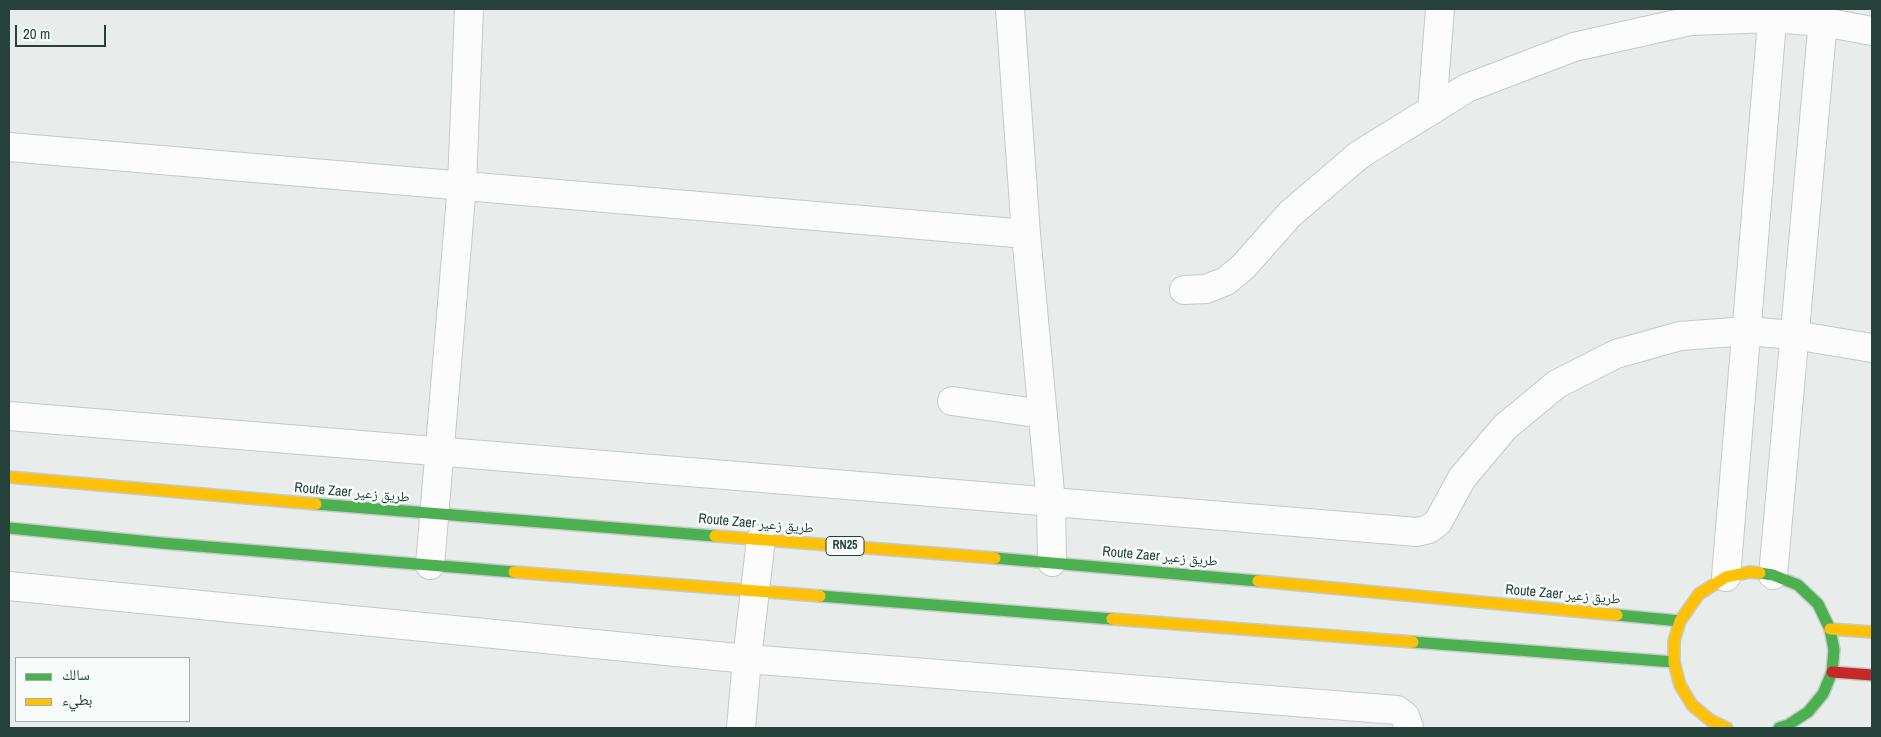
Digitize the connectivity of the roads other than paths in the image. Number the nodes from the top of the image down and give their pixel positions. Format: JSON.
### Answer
{"nodes":[{"id":1,"x":469,"y":9,"type":"edge"},
{"id":2,"x":1010,"y":9,"type":"edge"},
{"id":3,"x":1440,"y":9,"type":"edge"},
{"id":4,"x":1773,"y":13,"type":"edge"},
{"id":5,"x":1824,"y":15,"type":"edge"},
{"id":6,"x":1872,"y":32,"type":"edge"},
{"id":7,"x":1432,"y":110,"type":"junction"},
{"id":8,"x":9,"y":148,"type":"edge"},
{"id":9,"x":462,"y":185,"type":"junction"},
{"id":10,"x":1026,"y":234,"type":"junction"},
{"id":11,"x":1184,"y":290,"type":"dead end"},
{"id":12,"x":1747,"y":331,"type":"junction"},
{"id":13,"x":1794,"y":335,"type":"junction"},
{"id":14,"x":1872,"y":348,"type":"edge"},
{"id":15,"x":952,"y":401,"type":"dead end"},
{"id":16,"x":1043,"y":414,"type":"junction"},
{"id":17,"x":9,"y":416,"type":"edge"},
{"id":18,"x":439,"y":452,"type":"junction"},
{"id":19,"x":9,"y":477,"type":"edge"},
{"id":20,"x":1051,"y":504,"type":"junction"},
{"id":21,"x":434,"y":515,"type":"junction"},
{"id":22,"x":9,"y":528,"type":"edge"},
{"id":23,"x":761,"y":539,"type":"junction"},
{"id":24,"x":1052,"y":562,"type":"junction"},
{"id":25,"x":430,"y":565,"type":"junction"},
{"id":26,"x":1773,"y":575,"type":"junction"},
{"id":27,"x":1726,"y":577,"type":"junction"},
{"id":28,"x":9,"y":586,"type":"edge"},
{"id":29,"x":755,"y":592,"type":"junction"},
{"id":30,"x":1680,"y":621,"type":"junction"},
{"id":31,"x":1830,"y":629,"type":"junction"},
{"id":32,"x":1872,"y":632,"type":"edge"},
{"id":33,"x":747,"y":659,"type":"junction"},
{"id":34,"x":1674,"y":662,"type":"junction"},
{"id":35,"x":1832,"y":672,"type":"junction"},
{"id":36,"x":1872,"y":675,"type":"edge"},
{"id":37,"x":1715,"y":726,"type":"edge"},
{"id":38,"x":741,"y":728,"type":"edge"},
{"id":39,"x":1409,"y":728,"type":"edge"},
{"id":40,"x":1779,"y":728,"type":"edge"}],
"edges":[{"from":1,"to":9,"type":"street"},
{"from":2,"to":10,"type":"street"},
{"from":3,"to":7,"type":"street"},
{"from":4,"to":5,"type":"street"},
{"from":4,"to":7,"type":"street"},
{"from":4,"to":12,"type":"street"},
{"from":5,"to":6,"type":"street"},
{"from":5,"to":13,"type":"street"},
{"from":7,"to":11,"type":"street"},
{"from":8,"to":9,"type":"street"},
{"from":9,"to":10,"type":"street"},
{"from":9,"to":18,"type":"street"},
{"from":10,"to":16,"type":"street"},
{"from":12,"to":13,"type":"street"},
{"from":12,"to":20,"type":"street"},
{"from":12,"to":27,"type":"street"},
{"from":13,"to":14,"type":"street"},
{"from":13,"to":26,"type":"street"},
{"from":15,"to":16,"type":"street"},
{"from":16,"to":20,"type":"street"},
{"from":17,"to":18,"type":"street"},
{"from":18,"to":20,"type":"street"},
{"from":18,"to":21,"type":"street"},
{"from":19,"to":21,"type":"main road","name":"Route Zaer طريق زعير","number":"RN25"},
{"from":20,"to":24,"type":"street"},
{"from":21,"to":23,"type":"main road","name":"Route Zaer طريق زعير","number":"RN25"},
{"from":21,"to":25,"type":"street"},
{"from":22,"to":25,"type":"main road"},
{"from":23,"to":24,"type":"main road","name":"Route Zaer طريق زعير","number":"RN25"},
{"from":23,"to":29,"type":"street"},
{"from":24,"to":30,"type":"main road","name":"Route Zaer طريق زعير","number":"RN25"},
{"from":25,"to":29,"type":"main road"},
{"from":26,"to":27,"type":"main road"},
{"from":26,"to":31,"type":"main road"},
{"from":27,"to":30,"type":"main road"},
{"from":28,"to":33,"type":"street"},
{"from":29,"to":33,"type":"street"},
{"from":29,"to":34,"type":"main road"},
{"from":30,"to":34,"type":"main road"},
{"from":31,"to":32,"type":"main road"},
{"from":31,"to":35,"type":"main road"},
{"from":33,"to":38,"type":"street"},
{"from":33,"to":39,"type":"street"},
{"from":34,"to":37,"type":"main road"},
{"from":35,"to":36,"type":"main road"},
{"from":35,"to":40,"type":"main road"}]}
